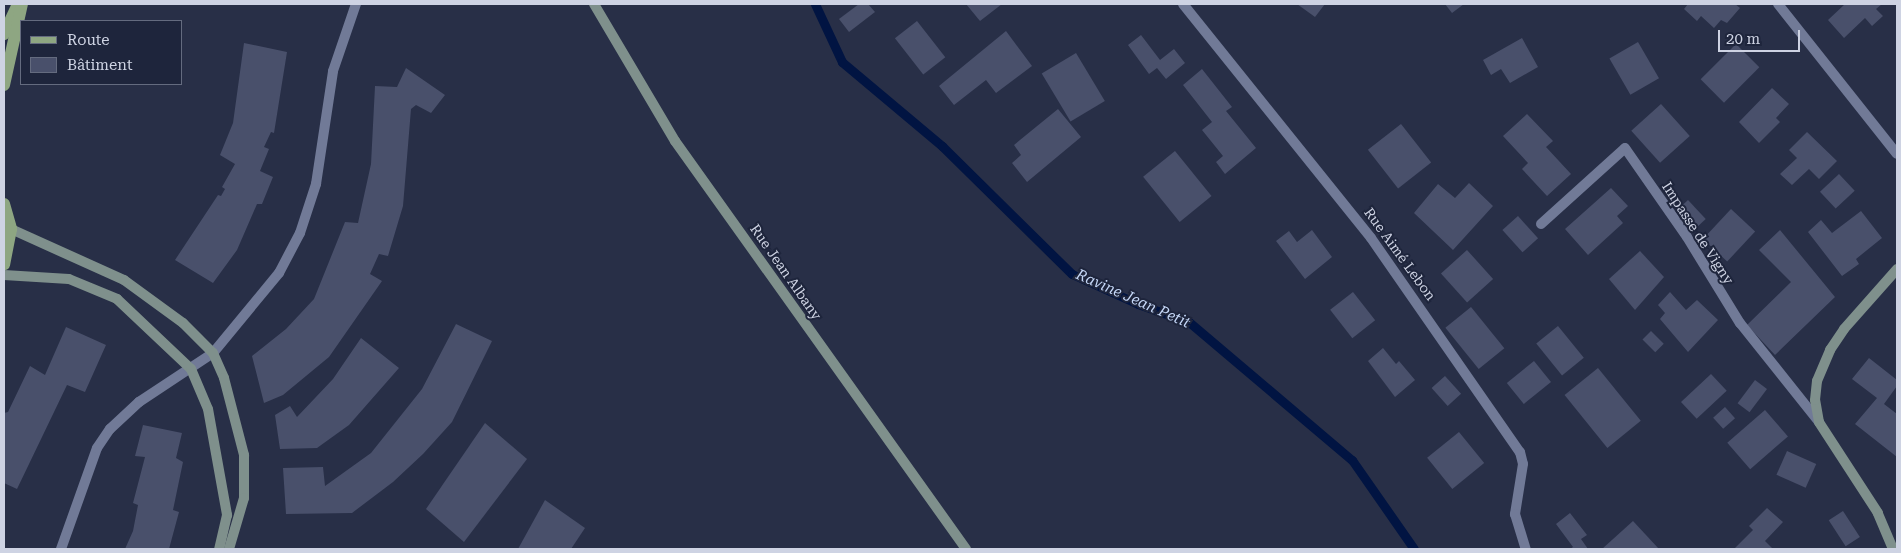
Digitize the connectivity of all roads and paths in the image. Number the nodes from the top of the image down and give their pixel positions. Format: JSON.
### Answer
{"nodes":[{"id":1,"x":18,"y":4,"type":"edge"},
{"id":2,"x":22,"y":4,"type":"edge"},
{"id":3,"x":356,"y":4,"type":"edge"},
{"id":4,"x":594,"y":4,"type":"edge"},
{"id":5,"x":1183,"y":4,"type":"edge"},
{"id":6,"x":1778,"y":4,"type":"edge"},
{"id":7,"x":4,"y":34,"type":"edge"},
{"id":8,"x":4,"y":85,"type":"edge"},
{"id":9,"x":1897,"y":154,"type":"edge"},
{"id":10,"x":4,"y":204,"type":"edge"},
{"id":11,"x":1541,"y":224,"type":"dead end"},
{"id":12,"x":11,"y":229,"type":"junction"},
{"id":13,"x":4,"y":264,"type":"edge"},
{"id":14,"x":1897,"y":269,"type":"edge"},
{"id":15,"x":4,"y":275,"type":"edge"},
{"id":16,"x":213,"y":353,"type":"junction"},
{"id":17,"x":191,"y":369,"type":"junction"},
{"id":18,"x":1819,"y":422,"type":"junction"},
{"id":19,"x":61,"y":549,"type":"edge"},
{"id":20,"x":218,"y":549,"type":"edge"},
{"id":21,"x":229,"y":549,"type":"edge"},
{"id":22,"x":966,"y":549,"type":"edge"},
{"id":23,"x":1526,"y":549,"type":"edge"},
{"id":24,"x":1893,"y":549,"type":"edge"}],
"edges":[{"from":1,"to":7,"type":"main road"},
{"from":2,"to":8,"type":"main road"},
{"from":3,"to":16,"type":"street"},
{"from":4,"to":22,"type":"street","name":"Rue Jean Albany"},
{"from":5,"to":23,"type":"street","name":"Rue Aimé Lebon"},
{"from":6,"to":9,"type":"street"},
{"from":10,"to":12,"type":"main road"},
{"from":11,"to":18,"type":"street","name":"Impasse de Vigny"},
{"from":12,"to":13,"type":"main road"},
{"from":12,"to":16,"type":"street"},
{"from":14,"to":18,"type":"street"},
{"from":15,"to":17,"type":"street"},
{"from":16,"to":17,"type":"street"},
{"from":16,"to":21,"type":"street"},
{"from":17,"to":19,"type":"street"},
{"from":17,"to":20,"type":"street"},
{"from":18,"to":24,"type":"street"}]}
